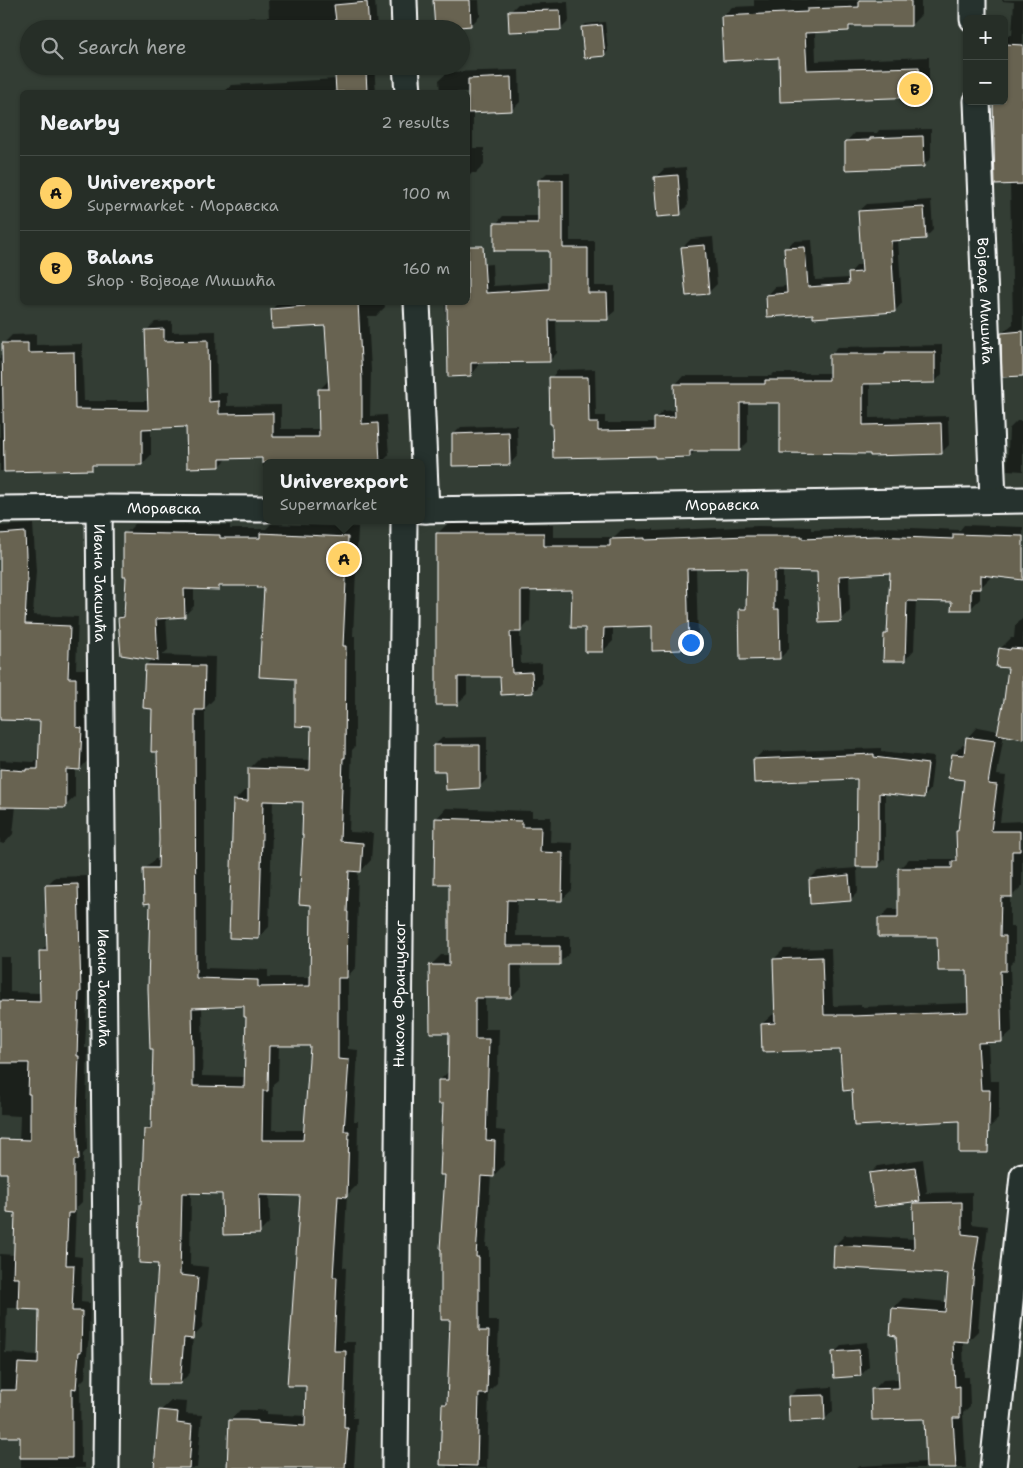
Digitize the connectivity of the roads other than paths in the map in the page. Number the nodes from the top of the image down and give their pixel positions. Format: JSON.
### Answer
{"nodes":[{"id":1,"x":404,"y":0,"type":"edge"},
{"id":2,"x":973,"y":0,"type":"edge"},
{"id":3,"x":974,"y":15,"type":"edge"},
{"id":4,"x":405,"y":20,"type":"edge"},
{"id":5,"x":407,"y":75,"type":"edge"},
{"id":6,"x":408,"y":90,"type":"edge"},
{"id":7,"x":977,"y":105,"type":"edge"},
{"id":8,"x":417,"y":305,"type":"edge"},
{"id":9,"x":417,"y":459,"type":"edge"},
{"id":10,"x":993,"y":500,"type":"junction"},
{"id":11,"x":1023,"y":500,"type":"edge"},
{"id":12,"x":99,"y":508,"type":"junction"},
{"id":13,"x":0,"y":509,"type":"edge"},
{"id":14,"x":263,"y":509,"type":"edge"},
{"id":15,"x":425,"y":513,"type":"edge"},
{"id":16,"x":417,"y":524,"type":"edge"},
{"id":17,"x":1023,"y":1176,"type":"edge"},
{"id":18,"x":106,"y":1468,"type":"edge"},
{"id":19,"x":395,"y":1468,"type":"edge"},
{"id":20,"x":993,"y":1468,"type":"edge"}],
"edges":[{"from":1,"to":4,"type":"street"},
{"from":2,"to":3,"type":"street"},
{"from":5,"to":6,"type":"street"},
{"from":7,"to":10,"type":"street","name":"Војводе Мишића"},
{"from":8,"to":9,"type":"street","name":"Николе Француског"},
{"from":10,"to":11,"type":"street","name":"Моравска"},
{"from":10,"to":15,"type":"street","name":"Моравска"},
{"from":12,"to":13,"type":"street","name":"Моравска"},
{"from":12,"to":14,"type":"street","name":"Моравска"},
{"from":12,"to":18,"type":"street","name":"Ивана Јакшића"},
{"from":16,"to":19,"type":"street","name":"Николе Француског"},
{"from":17,"to":20,"type":"street"}]}
